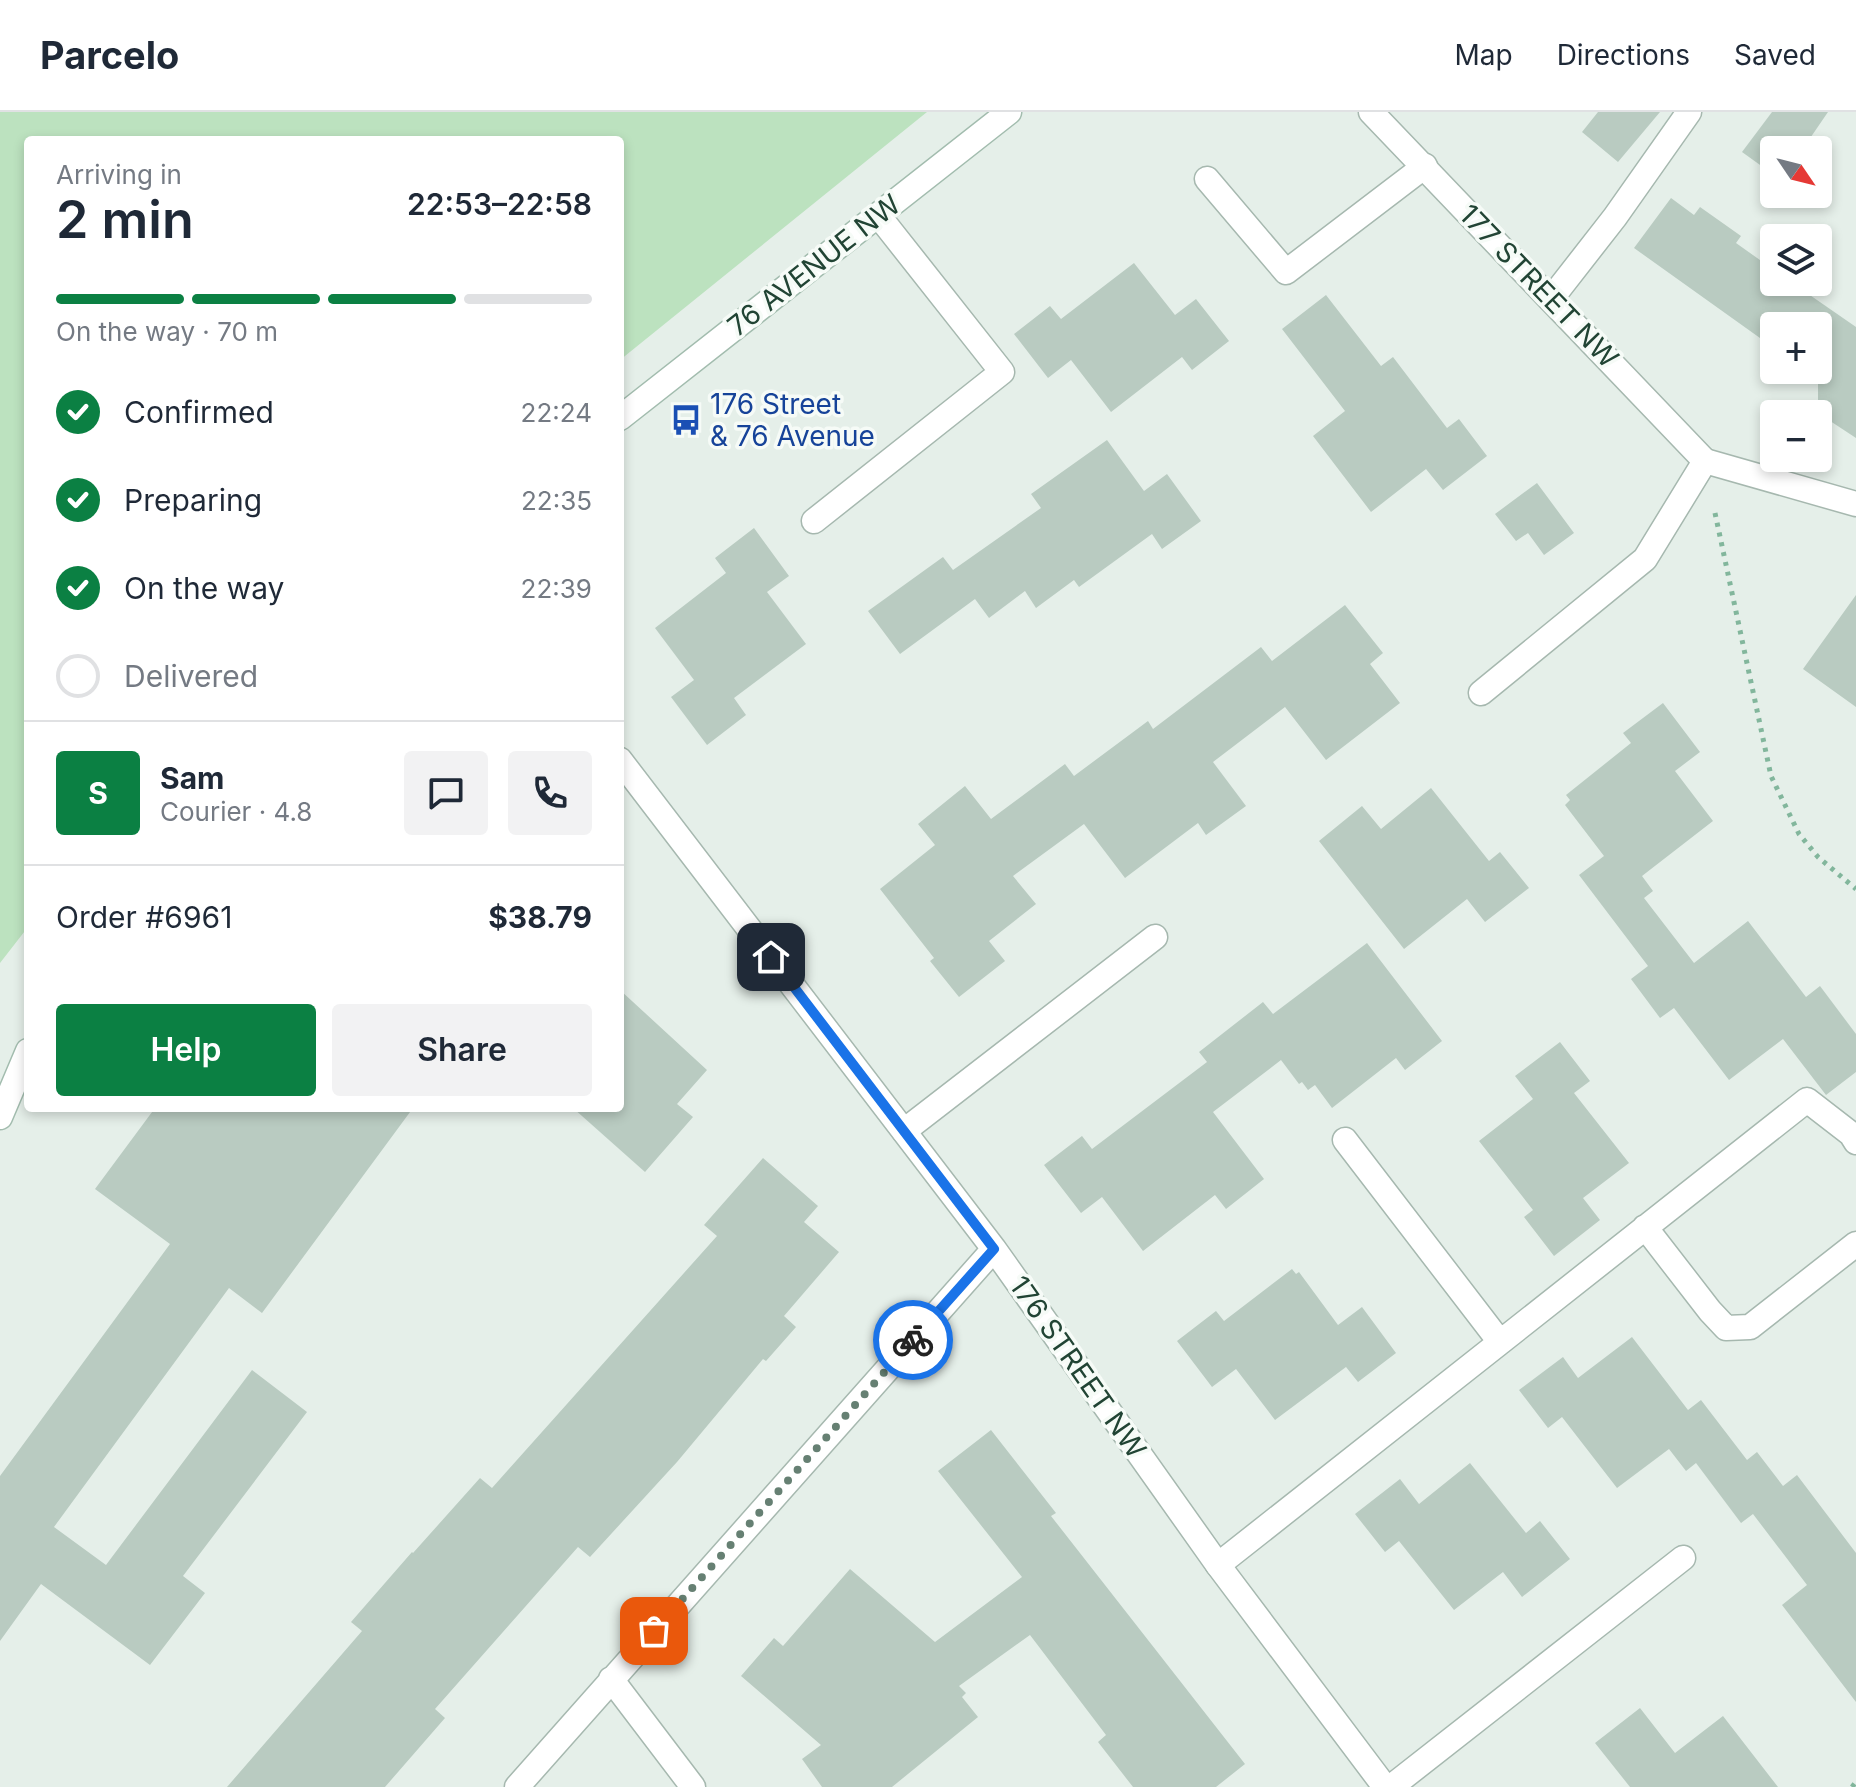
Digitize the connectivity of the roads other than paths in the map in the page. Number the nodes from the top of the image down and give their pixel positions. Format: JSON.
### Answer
{"nodes":[{"id":1,"x":1009,"y":112,"type":"edge"},
{"id":2,"x":1371,"y":112,"type":"edge"},
{"id":3,"x":1689,"y":112,"type":"edge"},
{"id":4,"x":1425,"y":166,"type":"junction"},
{"id":5,"x":1207,"y":179,"type":"dead end"},
{"id":6,"x":878,"y":215,"type":"junction"},
{"id":7,"x":1551,"y":299,"type":"junction"},
{"id":8,"x":624,"y":415,"type":"edge"},
{"id":9,"x":1705,"y":461,"type":"junction"},
{"id":10,"x":1856,"y":504,"type":"edge"},
{"id":11,"x":814,"y":521,"type":"dead end"},
{"id":12,"x":1481,"y":693,"type":"dead end"},
{"id":13,"x":624,"y":765,"type":"edge"},
{"id":14,"x":1155,"y":937,"type":"dead end"},
{"id":15,"x":24,"y":1060,"type":"edge"},
{"id":16,"x":0,"y":1117,"type":"edge"},
{"id":17,"x":904,"y":1131,"type":"junction"},
{"id":18,"x":1345,"y":1140,"type":"dead end"},
{"id":19,"x":1856,"y":1142,"type":"edge"},
{"id":20,"x":1645,"y":1227,"type":"junction"},
{"id":21,"x":1856,"y":1244,"type":"edge"},
{"id":22,"x":994,"y":1249,"type":"junction"},
{"id":23,"x":1500,"y":1342,"type":"junction"},
{"id":24,"x":1683,"y":1558,"type":"dead end"},
{"id":25,"x":1218,"y":1565,"type":"junction"},
{"id":26,"x":611,"y":1679,"type":"junction"},
{"id":27,"x":517,"y":1787,"type":"edge"},
{"id":28,"x":693,"y":1787,"type":"edge"},
{"id":29,"x":1385,"y":1787,"type":"edge"},
{"id":30,"x":1391,"y":1787,"type":"edge"}],
"edges":[{"from":1,"to":6,"type":"street","name":"76 AVENUE NW"},
{"from":2,"to":4,"type":"street","name":"177 STREET NW"},
{"from":3,"to":7,"type":"street"},
{"from":4,"to":5,"type":"street"},
{"from":4,"to":7,"type":"street","name":"177 STREET NW"},
{"from":6,"to":8,"type":"street","name":"76 AVENUE NW"},
{"from":6,"to":11,"type":"street"},
{"from":7,"to":9,"type":"street","name":"177 STREET NW"},
{"from":9,"to":10,"type":"street"},
{"from":9,"to":12,"type":"street"},
{"from":13,"to":17,"type":"street","name":"176 STREET NW"},
{"from":14,"to":17,"type":"street"},
{"from":15,"to":16,"type":"street"},
{"from":17,"to":22,"type":"street","name":"176 STREET NW"},
{"from":18,"to":23,"type":"street"},
{"from":19,"to":20,"type":"street"},
{"from":20,"to":21,"type":"street"},
{"from":20,"to":23,"type":"street"},
{"from":22,"to":25,"type":"street","name":"176 STREET NW"},
{"from":22,"to":26,"type":"street"},
{"from":23,"to":25,"type":"street"},
{"from":24,"to":30,"type":"street"},
{"from":25,"to":29,"type":"street","name":"176 STREET NW"},
{"from":26,"to":27,"type":"street"},
{"from":26,"to":28,"type":"street"}]}
